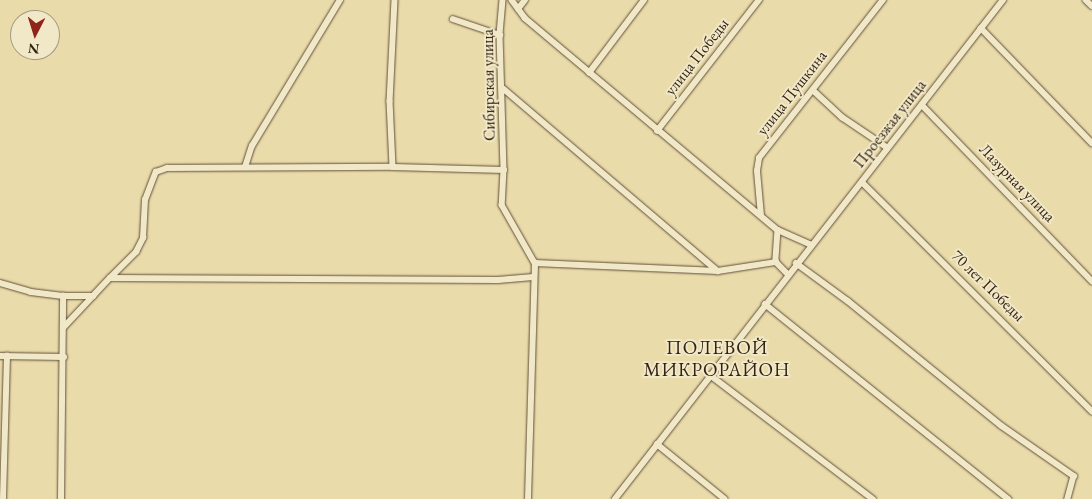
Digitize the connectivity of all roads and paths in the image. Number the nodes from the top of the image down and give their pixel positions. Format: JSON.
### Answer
{"nodes":[{"id":1,"x":340,"y":0,"type":"edge"},
{"id":2,"x":395,"y":0,"type":"edge"},
{"id":3,"x":503,"y":0,"type":"edge"},
{"id":4,"x":512,"y":0,"type":"edge"},
{"id":5,"x":525,"y":0,"type":"edge"},
{"id":6,"x":644,"y":0,"type":"edge"},
{"id":7,"x":759,"y":0,"type":"edge"},
{"id":8,"x":883,"y":0,"type":"edge"},
{"id":9,"x":1003,"y":0,"type":"edge"},
{"id":10,"x":1086,"y":0,"type":"edge"},
{"id":11,"x":1092,"y":6,"type":"edge"},
{"id":12,"x":518,"y":9,"type":"junction"},
{"id":13,"x":453,"y":19,"type":"dead end"},
{"id":14,"x":981,"y":28,"type":"junction"},
{"id":15,"x":500,"y":34,"type":"junction"},
{"id":16,"x":589,"y":72,"type":"junction"},
{"id":17,"x":504,"y":89,"type":"junction"},
{"id":18,"x":813,"y":90,"type":"junction"},
{"id":19,"x":922,"y":105,"type":"junction"},
{"id":20,"x":657,"y":131,"type":"junction"},
{"id":21,"x":1092,"y":143,"type":"edge"},
{"id":22,"x":888,"y":148,"type":"junction"},
{"id":23,"x":245,"y":167,"type":"junction"},
{"id":24,"x":393,"y":167,"type":"junction"},
{"id":25,"x":504,"y":170,"type":"junction"},
{"id":26,"x":862,"y":182,"type":"junction"},
{"id":27,"x":761,"y":216,"type":"junction"},
{"id":28,"x":778,"y":230,"type":"junction"},
{"id":29,"x":811,"y":245,"type":"junction"},
{"id":30,"x":776,"y":262,"type":"junction"},
{"id":31,"x":535,"y":263,"type":"junction"},
{"id":32,"x":796,"y":263,"type":"junction"},
{"id":33,"x":718,"y":270,"type":"junction"},
{"id":34,"x":788,"y":274,"type":"junction"},
{"id":35,"x":532,"y":277,"type":"junction"},
{"id":36,"x":110,"y":278,"type":"junction"},
{"id":37,"x":1092,"y":281,"type":"edge"},
{"id":38,"x":0,"y":284,"type":"edge"},
{"id":39,"x":63,"y":296,"type":"junction"},
{"id":40,"x":93,"y":296,"type":"junction"},
{"id":41,"x":765,"y":304,"type":"junction"},
{"id":42,"x":64,"y":328,"type":"junction"},
{"id":43,"x":0,"y":356,"type":"edge"},
{"id":44,"x":7,"y":356,"type":"junction"},
{"id":45,"x":64,"y":357,"type":"junction"},
{"id":46,"x":710,"y":375,"type":"junction"},
{"id":47,"x":1092,"y":412,"type":"edge"},
{"id":48,"x":657,"y":444,"type":"junction"},
{"id":49,"x":2,"y":462,"type":"edge"},
{"id":50,"x":3,"y":499,"type":"edge"},
{"id":51,"x":61,"y":499,"type":"edge"},
{"id":52,"x":528,"y":499,"type":"edge"},
{"id":53,"x":615,"y":499,"type":"edge"},
{"id":54,"x":725,"y":499,"type":"edge"},
{"id":55,"x":873,"y":499,"type":"edge"},
{"id":56,"x":1008,"y":499,"type":"edge"},
{"id":57,"x":1068,"y":499,"type":"edge"}],
"edges":[{"from":1,"to":23,"type":"street"},
{"from":2,"to":24,"type":"street"},
{"from":3,"to":15,"type":"street","name":"Сибирская улица"},
{"from":4,"to":12,"type":"street"},
{"from":5,"to":12,"type":"street"},
{"from":6,"to":16,"type":"street"},
{"from":7,"to":20,"type":"street","name":"улица Победы"},
{"from":8,"to":18,"type":"street","name":"улица Пушкина"},
{"from":9,"to":14,"type":"street","name":"Проезжая улица"},
{"from":10,"to":11,"type":"street"},
{"from":12,"to":16,"type":"street"},
{"from":13,"to":15,"type":"street"},
{"from":14,"to":19,"type":"street","name":"Проезжая улица"},
{"from":14,"to":21,"type":"street"},
{"from":15,"to":17,"type":"street","name":"Сибирская улица"},
{"from":16,"to":20,"type":"street"},
{"from":17,"to":25,"type":"street","name":"Сибирская улица"},
{"from":17,"to":33,"type":"street"},
{"from":18,"to":22,"type":"street"},
{"from":18,"to":27,"type":"street","name":"улица Пушкина"},
{"from":19,"to":22,"type":"street","name":"Проезжая улица"},
{"from":19,"to":37,"type":"street","name":"Лазурная улица"},
{"from":20,"to":27,"type":"street"},
{"from":22,"to":26,"type":"street","name":"Проезжая улица"},
{"from":23,"to":24,"type":"street"},
{"from":23,"to":36,"type":"street"},
{"from":24,"to":25,"type":"street"},
{"from":25,"to":31,"type":"street","name":"Сибирская улица"},
{"from":26,"to":29,"type":"street","name":"Проезжая улица"},
{"from":26,"to":47,"type":"street","name":"70 лет Победы"},
{"from":27,"to":28,"type":"street"},
{"from":28,"to":29,"type":"street"},
{"from":28,"to":30,"type":"street"},
{"from":29,"to":32,"type":"street","name":"Проезжая улица"},
{"from":30,"to":33,"type":"street"},
{"from":30,"to":34,"type":"street"},
{"from":31,"to":33,"type":"street"},
{"from":31,"to":35,"type":"street"},
{"from":32,"to":34,"type":"street","name":"Проезжая улица"},
{"from":32,"to":57,"type":"street"},
{"from":34,"to":41,"type":"street","name":"Проезжая улица"},
{"from":35,"to":36,"type":"street"},
{"from":35,"to":52,"type":"street"},
{"from":36,"to":40,"type":"street"},
{"from":38,"to":39,"type":"street"},
{"from":39,"to":40,"type":"street"},
{"from":39,"to":42,"type":"street"},
{"from":40,"to":42,"type":"street"},
{"from":41,"to":46,"type":"street","name":"Проезжая улица"},
{"from":41,"to":56,"type":"street"},
{"from":42,"to":45,"type":"street"},
{"from":43,"to":44,"type":"street"},
{"from":44,"to":45,"type":"street"},
{"from":44,"to":49,"type":"street"},
{"from":45,"to":51,"type":"street"},
{"from":46,"to":48,"type":"street","name":"Проезжая улица"},
{"from":46,"to":55,"type":"street"},
{"from":48,"to":53,"type":"street","name":"Проезжая улица"},
{"from":48,"to":54,"type":"street"},
{"from":49,"to":50,"type":"street"}]}
